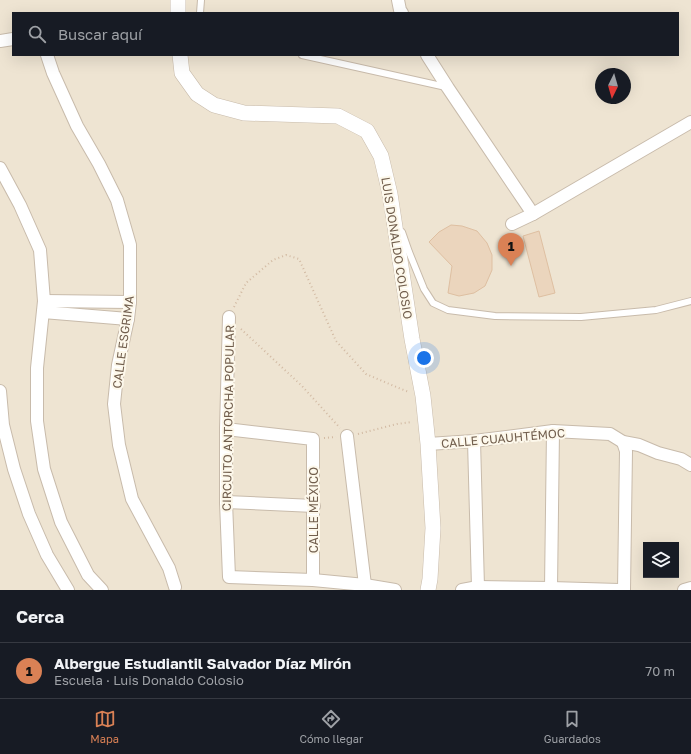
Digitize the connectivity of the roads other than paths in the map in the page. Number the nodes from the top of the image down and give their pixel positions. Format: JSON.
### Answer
{"nodes":[{"id":1,"x":178,"y":0,"type":"edge"},
{"id":2,"x":201,"y":0,"type":"edge"},
{"id":3,"x":398,"y":0,"type":"edge"},
{"id":4,"x":178,"y":12,"type":"edge"},
{"id":5,"x":200,"y":12,"type":"edge"},
{"id":6,"x":401,"y":12,"type":"edge"},
{"id":7,"x":12,"y":39,"type":"edge"},
{"id":8,"x":0,"y":41,"type":"edge"},
{"id":9,"x":47,"y":56,"type":"edge"},
{"id":10,"x":180,"y":56,"type":"edge"},
{"id":11,"x":306,"y":56,"type":"edge"},
{"id":12,"x":429,"y":56,"type":"edge"},
{"id":13,"x":448,"y":88,"type":"junction"},
{"id":14,"x":691,"y":122,"type":"edge"},
{"id":15,"x":0,"y":168,"type":"edge"},
{"id":16,"x":390,"y":194,"type":"junction"},
{"id":17,"x":532,"y":214,"type":"junction"},
{"id":18,"x":512,"y":224,"type":"dead end"},
{"id":19,"x":691,"y":301,"type":"edge"},
{"id":20,"x":130,"y":302,"type":"junction"},
{"id":21,"x":44,"y":306,"type":"junction"},
{"id":22,"x":229,"y":317,"type":"road end"},
{"id":23,"x":128,"y":319,"type":"junction"},
{"id":24,"x":0,"y":391,"type":"edge"},
{"id":25,"x":226,"y":429,"type":"junction"},
{"id":26,"x":553,"y":431,"type":"junction"},
{"id":27,"x":347,"y":436,"type":"road end"},
{"id":28,"x":474,"y":441,"type":"junction"},
{"id":29,"x":623,"y":442,"type":"junction"},
{"id":30,"x":428,"y":444,"type":"junction"},
{"id":31,"x":691,"y":465,"type":"edge"},
{"id":32,"x":226,"y":502,"type":"junction"},
{"id":33,"x":314,"y":506,"type":"junction"},
{"id":34,"x":314,"y":580,"type":"junction"},
{"id":35,"x":365,"y":585,"type":"junction"},
{"id":36,"x":175,"y":587,"type":"dead end"},
{"id":37,"x":478,"y":588,"type":"junction"},
{"id":38,"x":551,"y":588,"type":"junction"},
{"id":39,"x":691,"y":588,"type":"edge"},
{"id":40,"x":68,"y":590,"type":"edge"},
{"id":41,"x":102,"y":590,"type":"edge"},
{"id":42,"x":395,"y":590,"type":"edge"},
{"id":43,"x":428,"y":590,"type":"edge"},
{"id":44,"x":462,"y":590,"type":"edge"},
{"id":45,"x":619,"y":590,"type":"edge"},
{"id":46,"x":624,"y":590,"type":"edge"},
{"id":47,"x":684,"y":590,"type":"edge"}],
"edges":[{"from":1,"to":4,"type":"street"},
{"from":2,"to":5,"type":"lane"},
{"from":3,"to":6,"type":"street"},
{"from":7,"to":8,"type":"street"},
{"from":9,"to":20,"type":"street","name":"CALLE ESGRIMA"},
{"from":10,"to":16,"type":"street","name":"LUIS DONALDO COLOSIO"},
{"from":11,"to":13,"type":"lane"},
{"from":12,"to":13,"type":"street"},
{"from":13,"to":17,"type":"street"},
{"from":14,"to":17,"type":"street"},
{"from":15,"to":21,"type":"street"},
{"from":16,"to":19,"type":"lane"},
{"from":16,"to":30,"type":"street","name":"LUIS DONALDO COLOSIO"},
{"from":17,"to":18,"type":"street"},
{"from":20,"to":21,"type":"street"},
{"from":20,"to":23,"type":"street","name":"CALLE ESGRIMA"},
{"from":21,"to":23,"type":"street"},
{"from":21,"to":41,"type":"street"},
{"from":22,"to":25,"type":"street","name":"CIRCUITO ANTORCHA POPULAR"},
{"from":23,"to":36,"type":"street","name":"CALLE ESGRIMA"},
{"from":24,"to":40,"type":"street"},
{"from":25,"to":32,"type":"street","name":"CIRCUITO ANTORCHA POPULAR"},
{"from":25,"to":33,"type":"street","name":"CALLE MÉXICO"},
{"from":26,"to":28,"type":"street","name":"CALLE CUAUHTÉMOC"},
{"from":26,"to":29,"type":"street","name":"CALLE CUAUHTÉMOC"},
{"from":26,"to":38,"type":"street"},
{"from":27,"to":35,"type":"street"},
{"from":28,"to":30,"type":"street","name":"CALLE CUAUHTÉMOC"},
{"from":28,"to":37,"type":"street"},
{"from":29,"to":31,"type":"street","name":"CALLE CUAUHTÉMOC"},
{"from":29,"to":46,"type":"street"},
{"from":30,"to":43,"type":"street","name":"LUIS DONALDO COLOSIO"},
{"from":32,"to":33,"type":"street"},
{"from":32,"to":34,"type":"street","name":"CIRCUITO ANTORCHA POPULAR"},
{"from":33,"to":34,"type":"street","name":"CALLE MÉXICO"},
{"from":34,"to":35,"type":"street","name":"CIRCUITO ANTORCHA POPULAR"},
{"from":35,"to":42,"type":"street","name":"CIRCUITO ANTORCHA POPULAR"},
{"from":37,"to":38,"type":"street"},
{"from":37,"to":44,"type":"street"},
{"from":38,"to":45,"type":"street"},
{"from":39,"to":47,"type":"street"}]}
